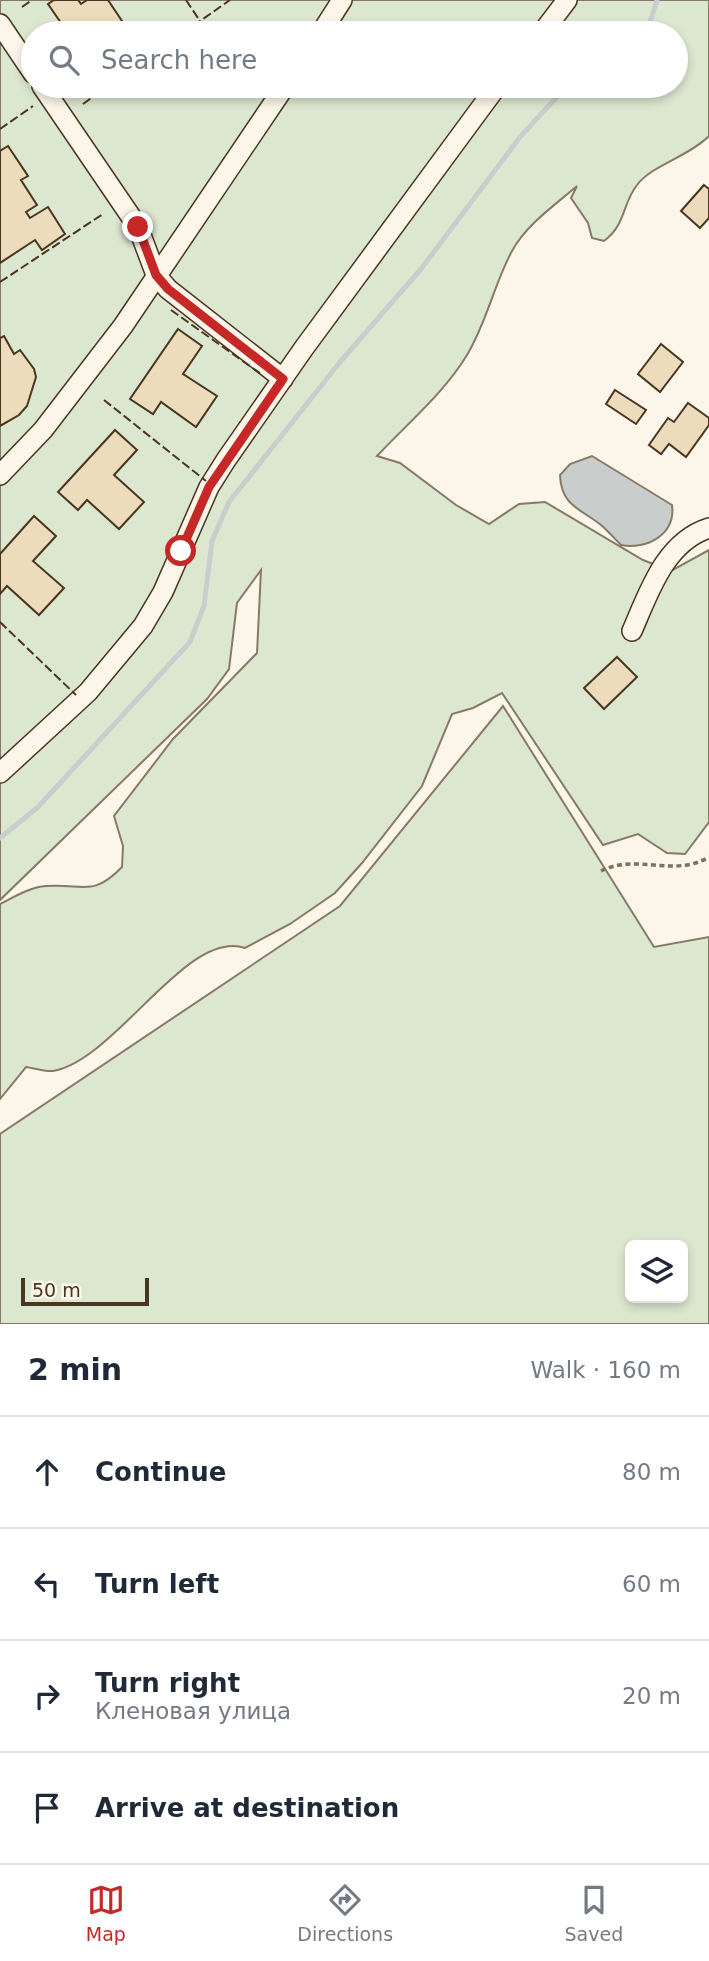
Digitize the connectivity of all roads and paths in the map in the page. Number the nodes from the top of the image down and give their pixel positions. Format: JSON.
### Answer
{"nodes":[{"id":1,"x":342,"y":0,"type":"edge"},
{"id":2,"x":567,"y":0,"type":"edge"},
{"id":3,"x":329,"y":21,"type":"edge"},
{"id":4,"x":551,"y":21,"type":"edge"},
{"id":5,"x":0,"y":24,"type":"edge"},
{"id":6,"x":21,"y":55,"type":"edge"},
{"id":7,"x":50,"y":98,"type":"edge"},
{"id":8,"x":277,"y":98,"type":"edge"},
{"id":9,"x":488,"y":98,"type":"edge"},
{"id":10,"x":156,"y":275,"type":"junction"},
{"id":11,"x":283,"y":379,"type":"junction"},
{"id":12,"x":0,"y":475,"type":"edge"},
{"id":13,"x":709,"y":528,"type":"edge"},
{"id":14,"x":632,"y":631,"type":"dead end"},
{"id":15,"x":0,"y":773,"type":"edge"},
{"id":16,"x":709,"y":857,"type":"edge"},
{"id":17,"x":601,"y":872,"type":"dead end"}],
"edges":[{"from":1,"to":3,"type":"street"},
{"from":2,"to":4,"type":"street"},
{"from":5,"to":6,"type":"street"},
{"from":7,"to":10,"type":"street"},
{"from":8,"to":10,"type":"street"},
{"from":9,"to":11,"type":"street"},
{"from":10,"to":11,"type":"street"},
{"from":10,"to":12,"type":"street"},
{"from":11,"to":15,"type":"street"},
{"from":13,"to":14,"type":"street"},
{"from":16,"to":17,"type":"path"}]}
